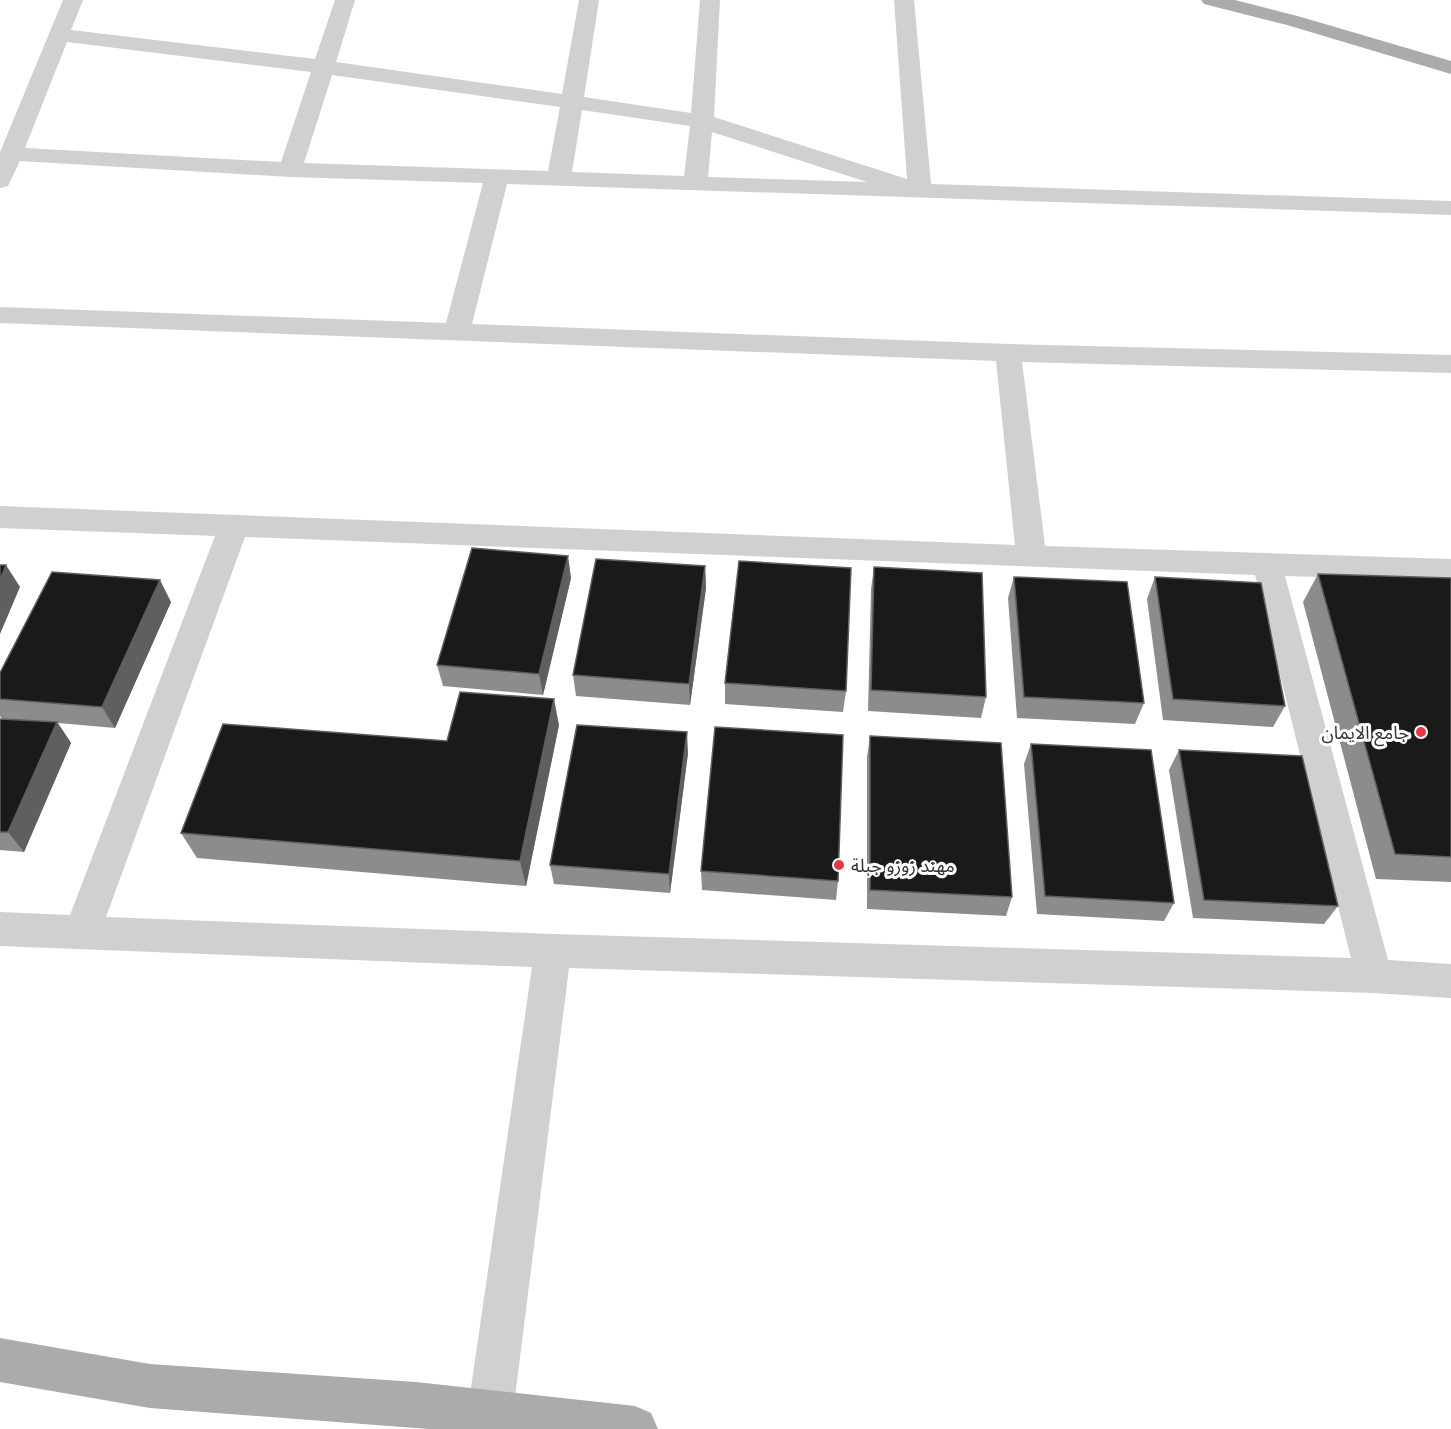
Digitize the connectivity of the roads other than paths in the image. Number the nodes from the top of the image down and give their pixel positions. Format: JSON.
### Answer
{"nodes":[{"id":1,"x":73,"y":0,"type":"edge"},
{"id":2,"x":345,"y":0,"type":"edge"},
{"id":3,"x":590,"y":0,"type":"edge"},
{"id":4,"x":710,"y":0,"type":"edge"},
{"id":5,"x":904,"y":0,"type":"edge"},
{"id":6,"x":1211,"y":0,"type":"edge"},
{"id":7,"x":59,"y":35,"type":"junction"},
{"id":8,"x":324,"y":67,"type":"junction"},
{"id":9,"x":1451,"y":68,"type":"edge"},
{"id":10,"x":574,"y":102,"type":"junction"},
{"id":11,"x":702,"y":121,"type":"junction"},
{"id":12,"x":11,"y":154,"type":"junction"},
{"id":13,"x":290,"y":170,"type":"junction"},
{"id":14,"x":497,"y":176,"type":"junction"},
{"id":15,"x":559,"y":178,"type":"junction"},
{"id":16,"x":0,"y":181,"type":"edge"},
{"id":17,"x":695,"y":184,"type":"junction"},
{"id":18,"x":920,"y":191,"type":"junction"},
{"id":19,"x":1451,"y":208,"type":"edge"},
{"id":20,"x":0,"y":315,"type":"edge"},
{"id":21,"x":457,"y":332,"type":"junction"},
{"id":22,"x":1008,"y":352,"type":"junction"},
{"id":23,"x":1450,"y":365,"type":"edge"},
{"id":24,"x":0,"y":517,"type":"edge"},
{"id":25,"x":234,"y":526,"type":"junction"},
{"id":26,"x":1031,"y":557,"type":"junction"},
{"id":27,"x":1267,"y":564,"type":"junction"},
{"id":28,"x":1451,"y":570,"type":"edge"},
{"id":29,"x":0,"y":929,"type":"edge"},
{"id":30,"x":82,"y":932,"type":"junction"},
{"id":31,"x":553,"y":951,"type":"junction"},
{"id":32,"x":1374,"y":976,"type":"junction"},
{"id":33,"x":1451,"y":981,"type":"edge"},
{"id":34,"x":0,"y":1360,"type":"edge"},
{"id":35,"x":489,"y":1421,"type":"edge"},
{"id":36,"x":635,"y":1429,"type":"edge"}],
"edges":[{"from":1,"to":7,"type":"street"},
{"from":2,"to":8,"type":"street"},
{"from":3,"to":10,"type":"street"},
{"from":4,"to":11,"type":"street"},
{"from":5,"to":18,"type":"street"},
{"from":6,"to":9,"type":"main road"},
{"from":7,"to":8,"type":"street"},
{"from":7,"to":12,"type":"street"},
{"from":8,"to":10,"type":"street"},
{"from":8,"to":13,"type":"street"},
{"from":10,"to":11,"type":"street"},
{"from":10,"to":15,"type":"street"},
{"from":11,"to":17,"type":"street"},
{"from":11,"to":18,"type":"street"},
{"from":12,"to":13,"type":"street"},
{"from":12,"to":16,"type":"street"},
{"from":13,"to":14,"type":"street"},
{"from":14,"to":15,"type":"street"},
{"from":14,"to":21,"type":"street"},
{"from":15,"to":17,"type":"street"},
{"from":17,"to":18,"type":"street"},
{"from":18,"to":19,"type":"street"},
{"from":20,"to":21,"type":"street"},
{"from":21,"to":22,"type":"street"},
{"from":22,"to":23,"type":"street"},
{"from":22,"to":26,"type":"street"},
{"from":24,"to":25,"type":"street"},
{"from":25,"to":26,"type":"street"},
{"from":25,"to":30,"type":"street"},
{"from":26,"to":27,"type":"street"},
{"from":27,"to":28,"type":"street"},
{"from":27,"to":32,"type":"street"},
{"from":29,"to":30,"type":"street"},
{"from":30,"to":31,"type":"street"},
{"from":31,"to":32,"type":"street"},
{"from":31,"to":35,"type":"street"},
{"from":32,"to":33,"type":"street"},
{"from":34,"to":35,"type":"main road"},
{"from":35,"to":36,"type":"main road"}]}
